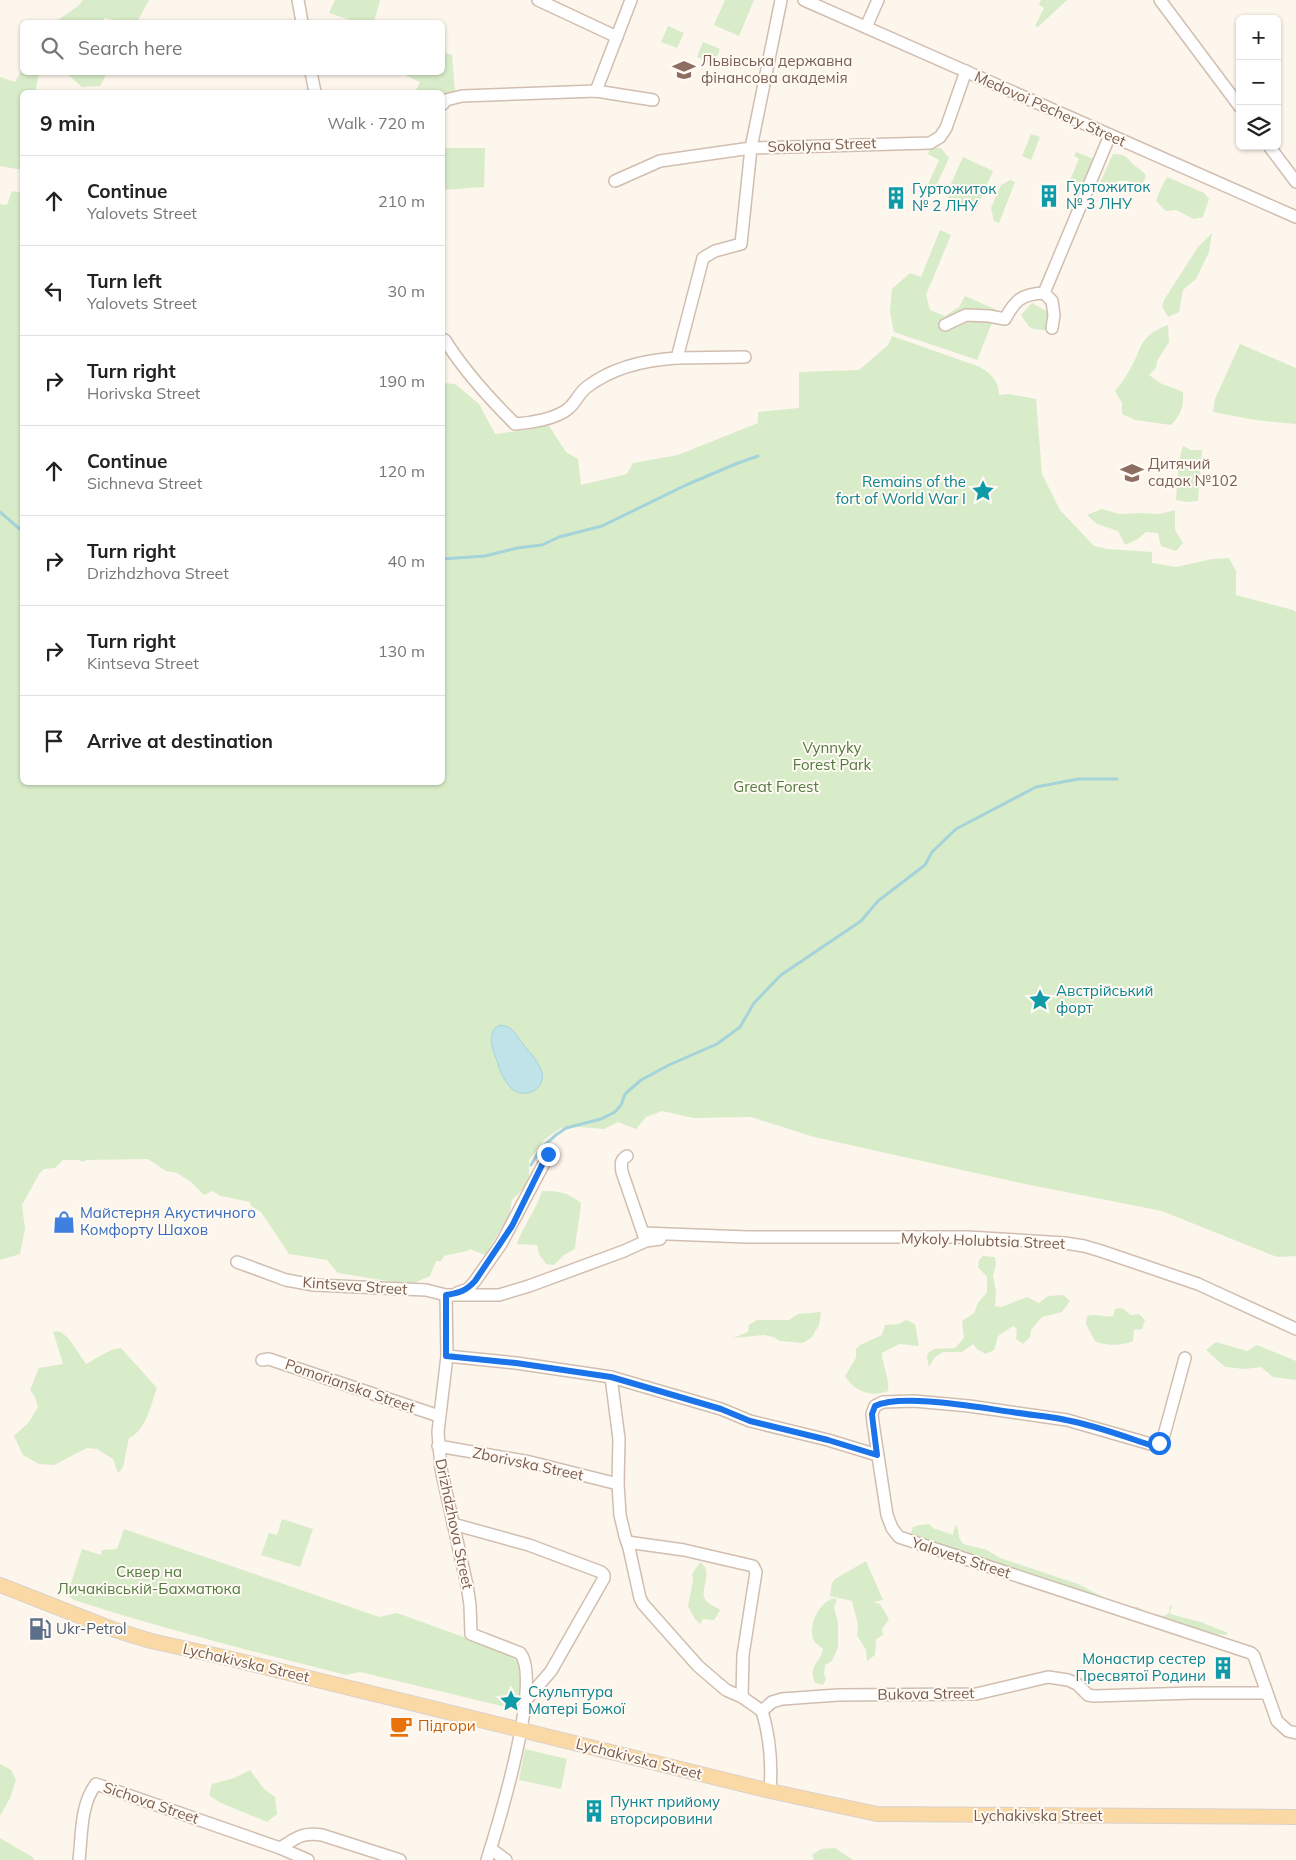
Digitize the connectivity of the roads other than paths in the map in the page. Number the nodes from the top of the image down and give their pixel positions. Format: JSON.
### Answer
{"nodes":[{"id":1,"x":298,"y":0,"type":"edge"},
{"id":2,"x":538,"y":0,"type":"edge"},
{"id":3,"x":631,"y":0,"type":"edge"},
{"id":4,"x":781,"y":0,"type":"edge"},
{"id":5,"x":804,"y":0,"type":"edge"},
{"id":6,"x":878,"y":0,"type":"edge"},
{"id":7,"x":1160,"y":0,"type":"edge"},
{"id":8,"x":302,"y":20,"type":"edge"},
{"id":9,"x":866,"y":28,"type":"junction"},
{"id":10,"x":617,"y":37,"type":"junction"},
{"id":11,"x":966,"y":71,"type":"junction"},
{"id":12,"x":312,"y":75,"type":"edge"},
{"id":13,"x":315,"y":90,"type":"edge"},
{"id":14,"x":596,"y":91,"type":"junction"},
{"id":15,"x":653,"y":100,"type":"dead end"},
{"id":16,"x":445,"y":101,"type":"edge"},
{"id":17,"x":1239,"y":105,"type":"edge"},
{"id":18,"x":1110,"y":135,"type":"junction"},
{"id":19,"x":751,"y":148,"type":"junction"},
{"id":20,"x":1272,"y":150,"type":"edge"},
{"id":21,"x":615,"y":181,"type":"dead end"},
{"id":22,"x":1296,"y":182,"type":"edge"},
{"id":23,"x":1296,"y":217,"type":"edge"},
{"id":24,"x":1044,"y":294,"type":"junction"},
{"id":25,"x":945,"y":325,"type":"dead end"},
{"id":26,"x":1052,"y":328,"type":"dead end"},
{"id":27,"x":445,"y":340,"type":"dead end"},
{"id":28,"x":745,"y":357,"type":"dead end"},
{"id":29,"x":676,"y":358,"type":"junction"},
{"id":30,"x":548,"y":1154,"type":"dead end"},
{"id":31,"x":627,"y":1156,"type":"dead end"},
{"id":32,"x":644,"y":1237,"type":"junction"},
{"id":33,"x":237,"y":1262,"type":"dead end"},
{"id":34,"x":446,"y":1295,"type":"junction"},
{"id":35,"x":1296,"y":1329,"type":"edge"},
{"id":36,"x":446,"y":1356,"type":"junction"},
{"id":37,"x":1185,"y":1358,"type":"dead end"},
{"id":38,"x":262,"y":1360,"type":"dead end"},
{"id":39,"x":611,"y":1377,"type":"junction"},
{"id":40,"x":439,"y":1416,"type":"junction"},
{"id":41,"x":438,"y":1446,"type":"junction"},
{"id":42,"x":877,"y":1455,"type":"junction"},
{"id":43,"x":618,"y":1484,"type":"junction"},
{"id":44,"x":453,"y":1524,"type":"junction"},
{"id":45,"x":627,"y":1542,"type":"junction"},
{"id":46,"x":0,"y":1585,"type":"edge"},
{"id":47,"x":1266,"y":1694,"type":"junction"},
{"id":48,"x":742,"y":1697,"type":"junction"},
{"id":49,"x":526,"y":1700,"type":"junction"},
{"id":50,"x":762,"y":1711,"type":"junction"},
{"id":51,"x":522,"y":1730,"type":"junction"},
{"id":52,"x":1296,"y":1733,"type":"edge"},
{"id":53,"x":770,"y":1791,"type":"junction"},
{"id":54,"x":1296,"y":1817,"type":"edge"},
{"id":55,"x":280,"y":1848,"type":"junction"},
{"id":56,"x":489,"y":1854,"type":"edge"},
{"id":57,"x":79,"y":1860,"type":"edge"},
{"id":58,"x":308,"y":1860,"type":"edge"},
{"id":59,"x":400,"y":1860,"type":"edge"},
{"id":60,"x":506,"y":1860,"type":"edge"}],
"edges":[{"from":1,"to":8,"type":"street"},
{"from":2,"to":10,"type":"street"},
{"from":3,"to":10,"type":"street"},
{"from":4,"to":19,"type":"street"},
{"from":5,"to":9,"type":"street","name":"Medovoi Pechery Street"},
{"from":6,"to":9,"type":"street"},
{"from":7,"to":17,"type":"street"},
{"from":9,"to":11,"type":"street","name":"Medovoi Pechery Street"},
{"from":10,"to":14,"type":"street"},
{"from":11,"to":18,"type":"street","name":"Medovoi Pechery Street"},
{"from":11,"to":19,"type":"street","name":"Sokolyna Street"},
{"from":12,"to":13,"type":"street"},
{"from":14,"to":15,"type":"street"},
{"from":14,"to":16,"type":"street"},
{"from":18,"to":23,"type":"street","name":"Medovoi Pechery Street"},
{"from":18,"to":24,"type":"street"},
{"from":19,"to":21,"type":"street"},
{"from":19,"to":29,"type":"street","name":"Sokolyna Street"},
{"from":20,"to":22,"type":"street"},
{"from":24,"to":25,"type":"street"},
{"from":24,"to":26,"type":"street"},
{"from":27,"to":29,"type":"street"},
{"from":28,"to":29,"type":"street"},
{"from":30,"to":34,"type":"street","name":"Kintseva Street"},
{"from":31,"to":32,"type":"street"},
{"from":32,"to":34,"type":"street","name":"Kintseva Street"},
{"from":32,"to":35,"type":"street","name":"Mykoly Holubtsia Street"},
{"from":33,"to":34,"type":"street","name":"Kintseva Street"},
{"from":34,"to":36,"type":"street","name":"Drizhdzhova Street"},
{"from":36,"to":39,"type":"street"},
{"from":36,"to":40,"type":"street","name":"Drizhdzhova Street"},
{"from":37,"to":42,"type":"street","name":"Yalovets Street"},
{"from":38,"to":40,"type":"street","name":"Pomorianska Street"},
{"from":39,"to":42,"type":"street"},
{"from":39,"to":43,"type":"street"},
{"from":40,"to":41,"type":"street","name":"Drizhdzhova Street"},
{"from":41,"to":43,"type":"street","name":"Zborivska Street"},
{"from":41,"to":44,"type":"street","name":"Drizhdzhova Street"},
{"from":42,"to":47,"type":"street","name":"Yalovets Street"},
{"from":43,"to":45,"type":"street"},
{"from":44,"to":49,"type":"street","name":"Drizhdzhova Street"},
{"from":44,"to":49,"type":"street"},
{"from":45,"to":48,"type":"street"},
{"from":45,"to":48,"type":"street"},
{"from":46,"to":51,"type":"main road","name":"Lychakivska Street"},
{"from":47,"to":50,"type":"street","name":"Bukova Street"},
{"from":47,"to":52,"type":"street","name":"Yalovets Street"},
{"from":48,"to":50,"type":"street"},
{"from":49,"to":51,"type":"street"},
{"from":50,"to":53,"type":"street"},
{"from":51,"to":53,"type":"main road","name":"Lychakivska Street"},
{"from":51,"to":56,"type":"street"},
{"from":53,"to":54,"type":"main road","name":"Lychakivska Street"},
{"from":55,"to":57,"type":"street","name":"Sichova Street"},
{"from":55,"to":58,"type":"street"},
{"from":55,"to":59,"type":"street"},
{"from":56,"to":60,"type":"street"}]}
